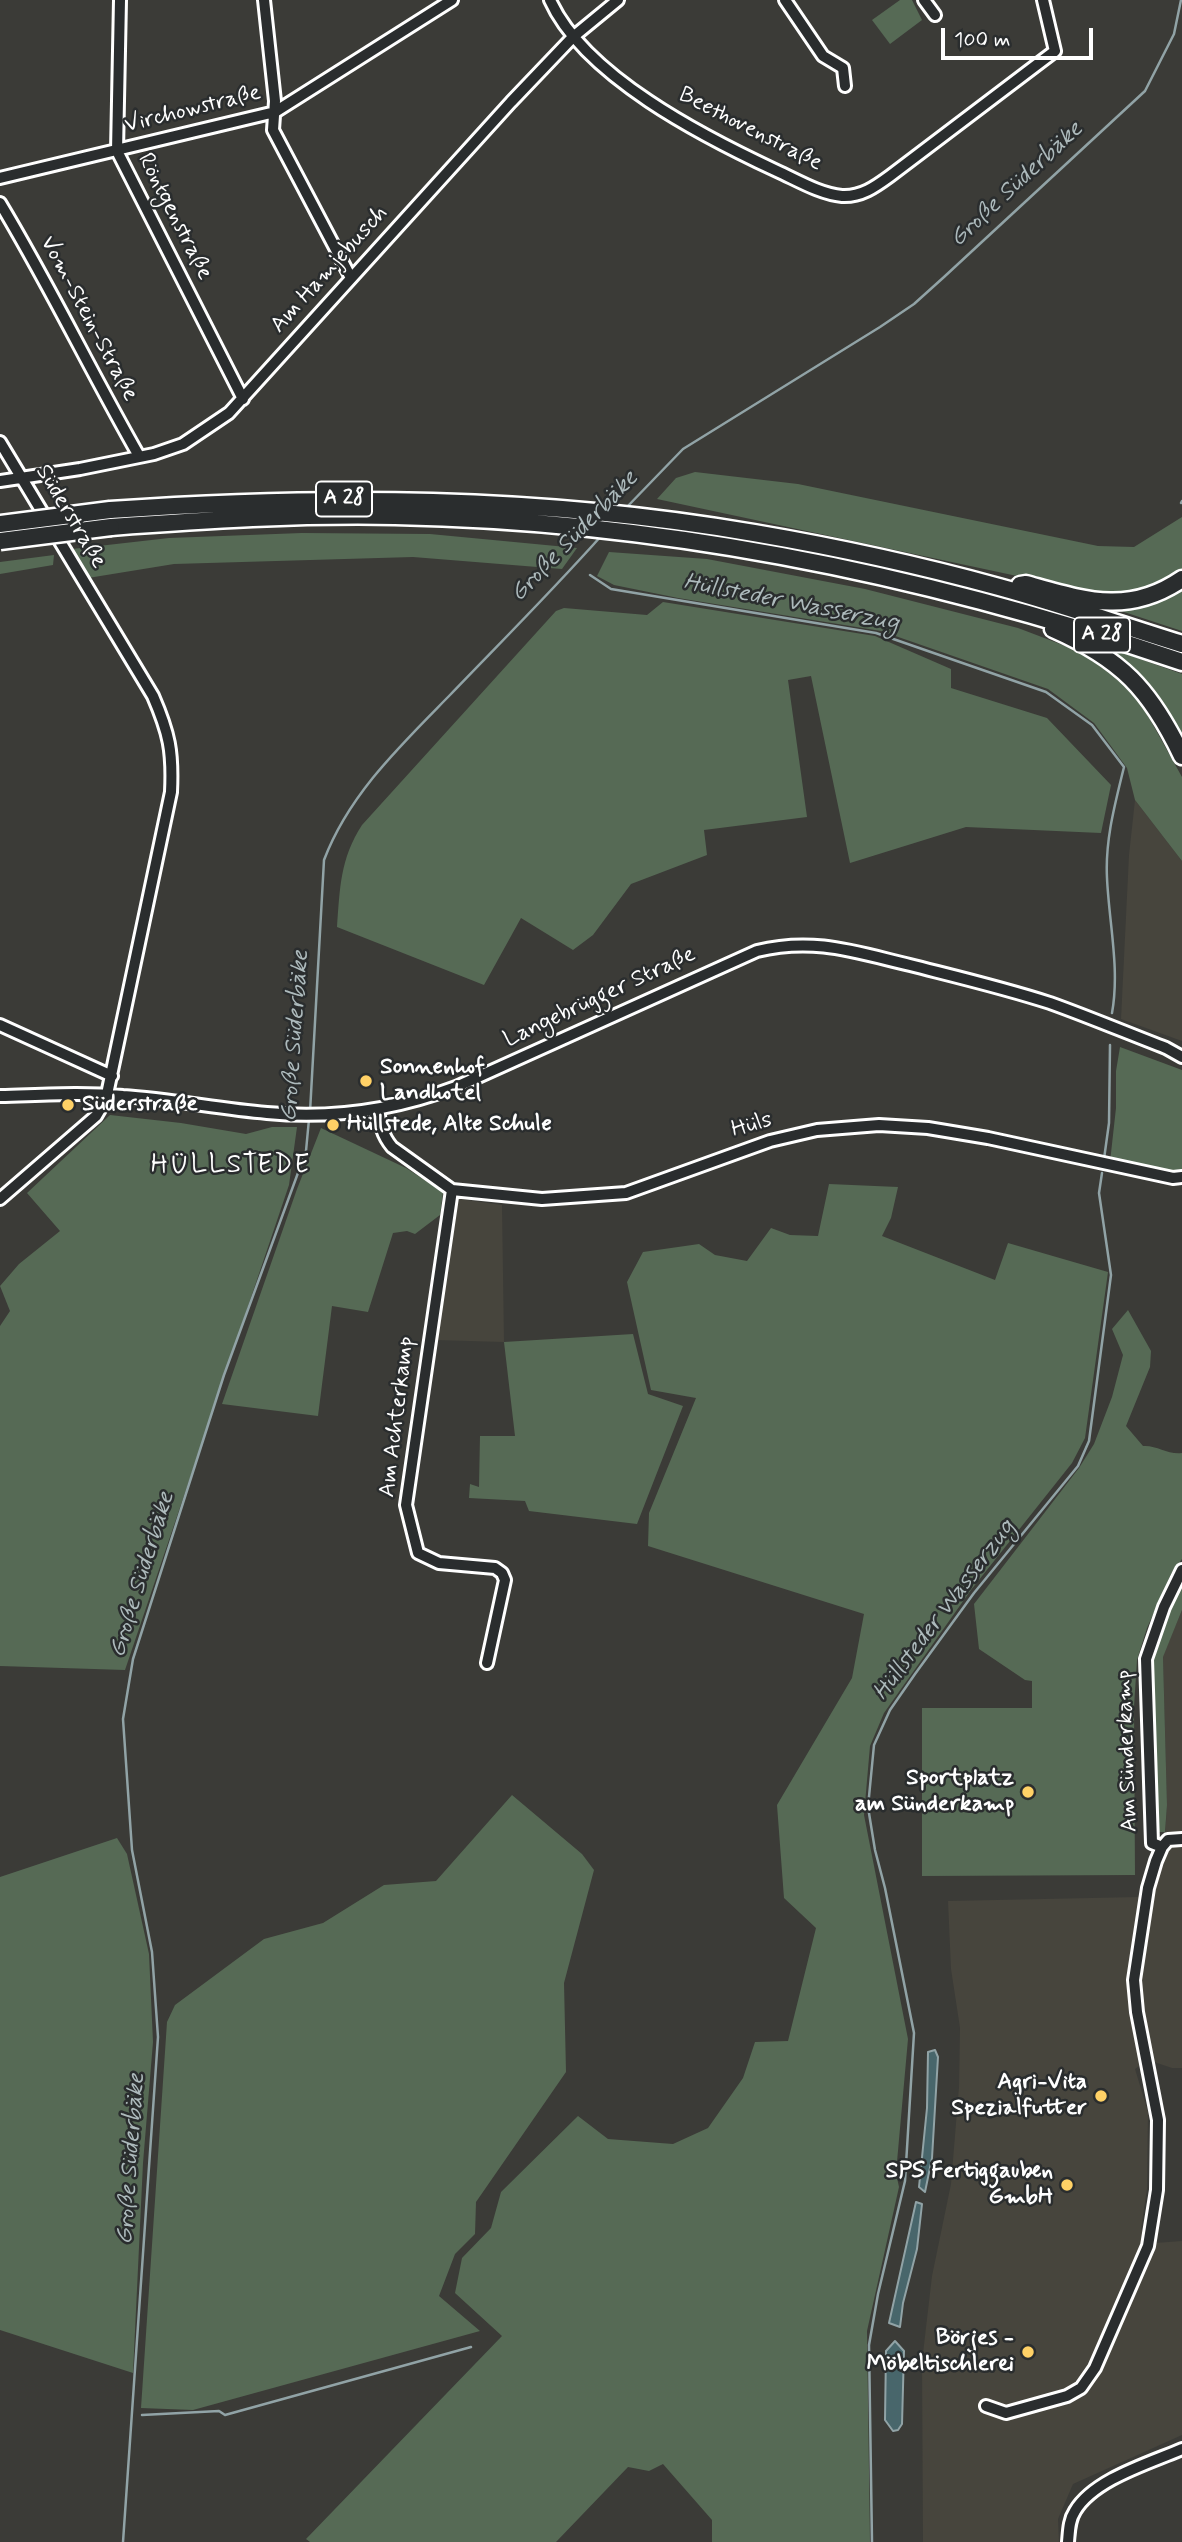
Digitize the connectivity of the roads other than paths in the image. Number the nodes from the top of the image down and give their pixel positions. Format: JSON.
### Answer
{"nodes":[{"id":1,"x":120,"y":0,"type":"edge"},
{"id":2,"x":264,"y":0,"type":"edge"},
{"id":3,"x":452,"y":0,"type":"edge"},
{"id":4,"x":550,"y":0,"type":"edge"},
{"id":5,"x":618,"y":0,"type":"edge"},
{"id":6,"x":785,"y":0,"type":"edge"},
{"id":7,"x":924,"y":0,"type":"edge"},
{"id":8,"x":1043,"y":0,"type":"edge"},
{"id":9,"x":935,"y":15,"type":"dead end"},
{"id":10,"x":573,"y":37,"type":"junction"},
{"id":11,"x":845,"y":86,"type":"dead end"},
{"id":12,"x":275,"y":112,"type":"junction"},
{"id":13,"x":117,"y":151,"type":"junction"},
{"id":14,"x":0,"y":178,"type":"edge"},
{"id":15,"x":0,"y":203,"type":"edge"},
{"id":16,"x":351,"y":278,"type":"junction"},
{"id":17,"x":243,"y":398,"type":"junction"},
{"id":18,"x":0,"y":442,"type":"edge"},
{"id":19,"x":139,"y":456,"type":"junction"},
{"id":20,"x":21,"y":477,"type":"junction"},
{"id":21,"x":0,"y":481,"type":"edge"},
{"id":22,"x":0,"y":524,"type":"edge"},
{"id":23,"x":658,"y":527,"type":"junction"},
{"id":24,"x":0,"y":541,"type":"edge"},
{"id":25,"x":1182,"y":579,"type":"edge"},
{"id":26,"x":1000,"y":587,"type":"junction"},
{"id":27,"x":1021,"y":611,"type":"junction"},
{"id":28,"x":1182,"y":644,"type":"edge"},
{"id":29,"x":1182,"y":662,"type":"edge"},
{"id":30,"x":1182,"y":756,"type":"edge"},
{"id":31,"x":0,"y":1025,"type":"edge"},
{"id":32,"x":1166,"y":1048,"type":"junction"},
{"id":33,"x":1182,"y":1050,"type":"edge"},
{"id":34,"x":1182,"y":1057,"type":"edge"},
{"id":35,"x":113,"y":1076,"type":"junction"},
{"id":36,"x":108,"y":1095,"type":"junction"},
{"id":37,"x":0,"y":1096,"type":"edge"},
{"id":38,"x":378,"y":1109,"type":"junction"},
{"id":39,"x":1182,"y":1177,"type":"edge"},
{"id":40,"x":452,"y":1190,"type":"junction"},
{"id":41,"x":0,"y":1199,"type":"edge"},
{"id":42,"x":1182,"y":1570,"type":"edge"},
{"id":43,"x":487,"y":1663,"type":"dead end"},
{"id":44,"x":1182,"y":1839,"type":"edge"},
{"id":45,"x":1162,"y":1847,"type":"junction"},
{"id":46,"x":986,"y":2406,"type":"dead end"},
{"id":47,"x":1182,"y":2449,"type":"edge"},
{"id":48,"x":1068,"y":2542,"type":"edge"}],
"edges":[{"from":1,"to":13,"type":"street","name":"Röntgenstraße"},
{"from":2,"to":12,"type":"street"},
{"from":3,"to":12,"type":"street","name":"Virchowstraße"},
{"from":4,"to":10,"type":"street","name":"Beethovenstraße"},
{"from":5,"to":10,"type":"street","name":"Am Hamjebusch"},
{"from":6,"to":11,"type":"street"},
{"from":7,"to":9,"type":"street"},
{"from":8,"to":10,"type":"street","name":"Beethovenstraße"},
{"from":10,"to":16,"type":"street","name":"Am Hamjebusch"},
{"from":12,"to":13,"type":"street","name":"Virchowstraße"},
{"from":12,"to":16,"type":"street"},
{"from":13,"to":14,"type":"street","name":"Virchowstraße"},
{"from":13,"to":17,"type":"street","name":"Röntgenstraße"},
{"from":15,"to":19,"type":"street","name":"Vom-Stein-Straße"},
{"from":16,"to":17,"type":"street","name":"Am Hamjebusch"},
{"from":17,"to":19,"type":"street","name":"Am Hamjebusch"},
{"from":18,"to":20,"type":"street","name":"Süderstraße"},
{"from":19,"to":20,"type":"street","name":"Am Hamjebusch"},
{"from":20,"to":21,"type":"street","name":"Am Hamjebusch"},
{"from":20,"to":35,"type":"street","name":"Süderstraße"},
{"from":22,"to":23,"type":"highway","number":"A 28","bridge":true},
{"from":23,"to":24,"type":"highway","number":"A 28","bridge":true},
{"from":23,"to":26,"type":"highway","number":"A 28"},
{"from":23,"to":27,"type":"highway","number":"A 28"},
{"from":25,"to":26,"type":"highway"},
{"from":26,"to":28,"type":"highway","number":"A 28"},
{"from":27,"to":29,"type":"highway","number":"A 28"},
{"from":27,"to":30,"type":"highway"},
{"from":31,"to":35,"type":"street"},
{"from":32,"to":33,"type":"street","name":"Langebrügger Straße"},
{"from":32,"to":34,"type":"street","name":"Langebrügger Straße"},
{"from":32,"to":38,"type":"street","name":"Langebrügger Straße"},
{"from":35,"to":36,"type":"street","name":"Süderstraße"},
{"from":36,"to":37,"type":"street","name":"Langebrügger Straße"},
{"from":36,"to":38,"type":"street","name":"Langebrügger Straße"},
{"from":36,"to":41,"type":"street"},
{"from":38,"to":40,"type":"street","name":"Hüls"},
{"from":39,"to":40,"type":"street","name":"Hüls"},
{"from":40,"to":43,"type":"street","name":"Am Achterkamp"},
{"from":42,"to":45,"type":"street","name":"Am Sünderkamp"},
{"from":44,"to":45,"type":"street"},
{"from":45,"to":46,"type":"street"},
{"from":47,"to":48,"type":"street"}]}
